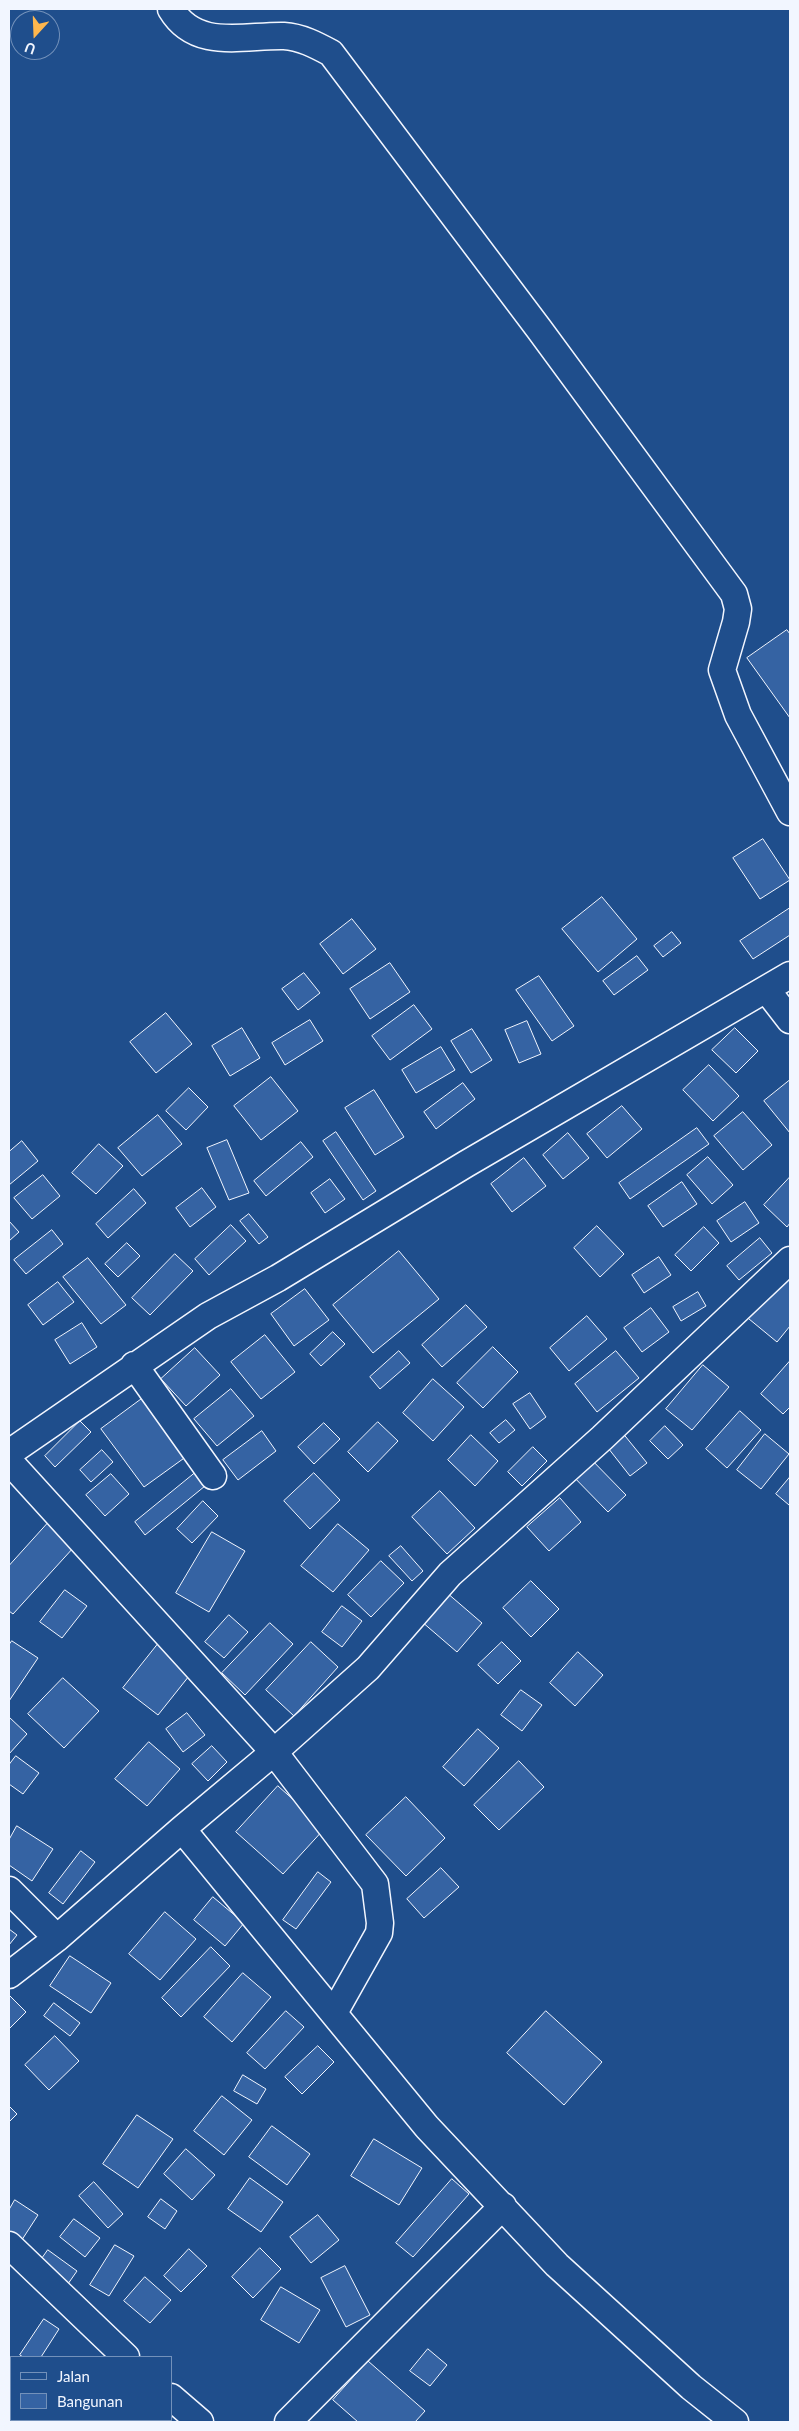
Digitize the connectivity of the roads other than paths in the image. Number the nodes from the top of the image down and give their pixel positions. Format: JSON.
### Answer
{"nodes":[{"id":1,"x":171,"y":9,"type":"edge"},
{"id":2,"x":790,"y":812,"type":"edge"},
{"id":3,"x":790,"y":975,"type":"edge"},
{"id":4,"x":766,"y":989,"type":"junction"},
{"id":5,"x":790,"y":1020,"type":"edge"},
{"id":6,"x":790,"y":1260,"type":"edge"},
{"id":7,"x":134,"y":1365,"type":"junction"},
{"id":8,"x":9,"y":1454,"type":"edge"},
{"id":9,"x":9,"y":1461,"type":"edge"},
{"id":10,"x":213,"y":1476,"type":"dead end"},
{"id":11,"x":274,"y":1752,"type":"junction"},
{"id":12,"x":182,"y":1829,"type":"junction"},
{"id":13,"x":9,"y":1890,"type":"edge"},
{"id":14,"x":57,"y":1938,"type":"junction"},
{"id":15,"x":9,"y":1974,"type":"edge"},
{"id":16,"x":334,"y":2014,"type":"junction"},
{"id":17,"x":503,"y":2206,"type":"junction"},
{"id":18,"x":9,"y":2245,"type":"edge"},
{"id":19,"x":125,"y":2356,"type":"edge"},
{"id":20,"x":172,"y":2398,"type":"edge"},
{"id":21,"x":200,"y":2422,"type":"edge"},
{"id":22,"x":288,"y":2422,"type":"edge"},
{"id":23,"x":735,"y":2422,"type":"edge"}],
"edges":[{"from":1,"to":2,"type":"street"},
{"from":3,"to":4,"type":"street"},
{"from":4,"to":5,"type":"street"},
{"from":4,"to":7,"type":"street"},
{"from":6,"to":11,"type":"street"},
{"from":7,"to":8,"type":"street"},
{"from":7,"to":10,"type":"street"},
{"from":9,"to":11,"type":"street"},
{"from":11,"to":12,"type":"street"},
{"from":11,"to":16,"type":"street"},
{"from":12,"to":14,"type":"street"},
{"from":12,"to":16,"type":"street"},
{"from":13,"to":14,"type":"street"},
{"from":14,"to":15,"type":"street"},
{"from":16,"to":17,"type":"street"},
{"from":17,"to":22,"type":"street"},
{"from":17,"to":23,"type":"street"},
{"from":18,"to":19,"type":"street"},
{"from":20,"to":21,"type":"street"}]}
